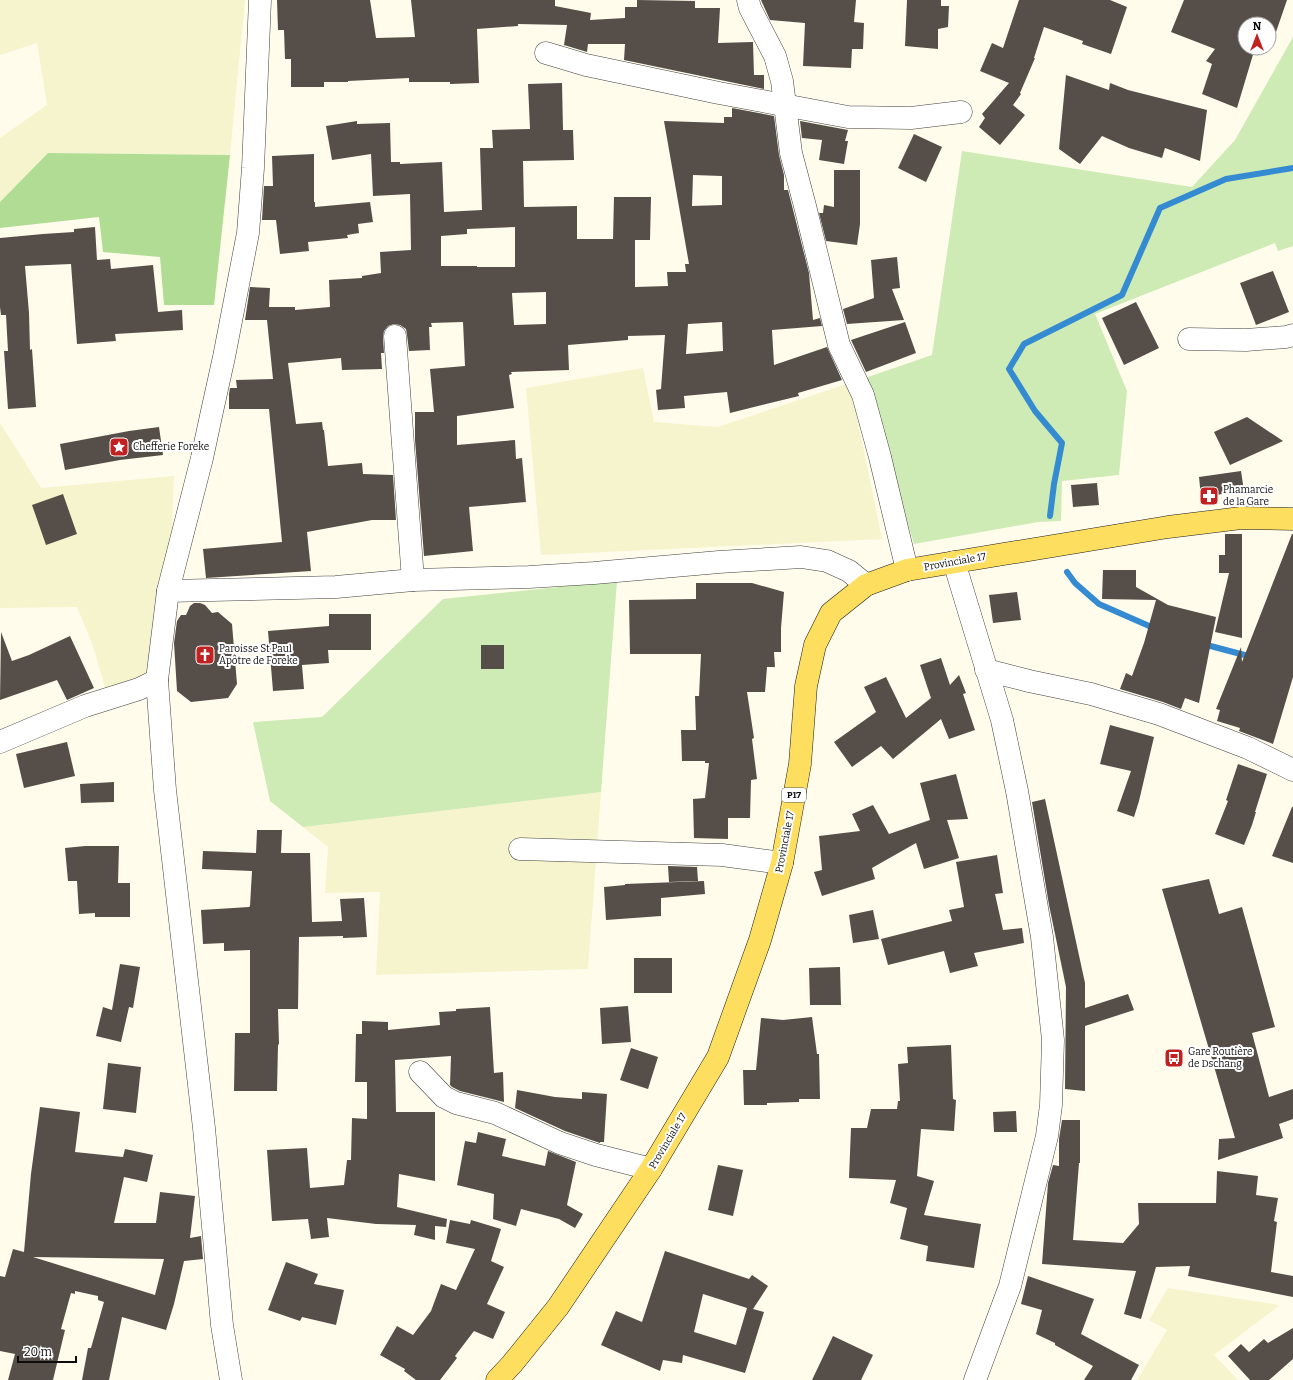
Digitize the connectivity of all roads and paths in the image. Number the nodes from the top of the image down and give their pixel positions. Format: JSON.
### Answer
{"nodes":[{"id":1,"x":260,"y":0,"type":"edge"},
{"id":2,"x":748,"y":0,"type":"edge"},
{"id":3,"x":546,"y":53,"type":"dead end"},
{"id":4,"x":784,"y":104,"type":"junction"},
{"id":5,"x":961,"y":112,"type":"dead end"},
{"id":6,"x":1293,"y":335,"type":"edge"},
{"id":7,"x":395,"y":336,"type":"dead end"},
{"id":8,"x":1190,"y":339,"type":"dead end"},
{"id":9,"x":1293,"y":519,"type":"edge"},
{"id":10,"x":954,"y":562,"type":"junction"},
{"id":11,"x":907,"y":570,"type":"junction"},
{"id":12,"x":413,"y":580,"type":"junction"},
{"id":13,"x":866,"y":585,"type":"junction"},
{"id":14,"x":168,"y":591,"type":"junction"},
{"id":15,"x":986,"y":670,"type":"junction"},
{"id":16,"x":157,"y":680,"type":"junction"},
{"id":17,"x":0,"y":742,"type":"edge"},
{"id":18,"x":1293,"y":770,"type":"edge"},
{"id":19,"x":520,"y":849,"type":"dead end"},
{"id":20,"x":782,"y":864,"type":"junction"},
{"id":21,"x":420,"y":1072,"type":"dead end"},
{"id":22,"x":651,"y":1169,"type":"junction"},
{"id":23,"x":231,"y":1380,"type":"edge"},
{"id":24,"x":497,"y":1380,"type":"edge"},
{"id":25,"x":975,"y":1380,"type":"edge"}],
"edges":[{"from":1,"to":14,"type":"street"},
{"from":2,"to":4,"type":"street"},
{"from":3,"to":4,"type":"street"},
{"from":4,"to":5,"type":"street"},
{"from":4,"to":11,"type":"street"},
{"from":6,"to":8,"type":"street"},
{"from":7,"to":12,"type":"street"},
{"from":9,"to":10,"type":"main road","name":"Provinciale 17","number":"P17"},
{"from":10,"to":11,"type":"main road","name":"Provinciale 17","number":"P17"},
{"from":10,"to":15,"type":"street"},
{"from":11,"to":13,"type":"main road","name":"Provinciale 17","number":"P17"},
{"from":12,"to":13,"type":"street"},
{"from":12,"to":14,"type":"street"},
{"from":13,"to":20,"type":"main road","name":"Provinciale 17","number":"P17"},
{"from":14,"to":16,"type":"street"},
{"from":15,"to":18,"type":"street"},
{"from":15,"to":25,"type":"street"},
{"from":16,"to":17,"type":"street"},
{"from":16,"to":23,"type":"street"},
{"from":19,"to":20,"type":"street"},
{"from":20,"to":22,"type":"main road","name":"Provinciale 17","number":"P17"},
{"from":21,"to":22,"type":"street"},
{"from":22,"to":24,"type":"main road","name":"Provinciale 17","number":"P17"}]}
